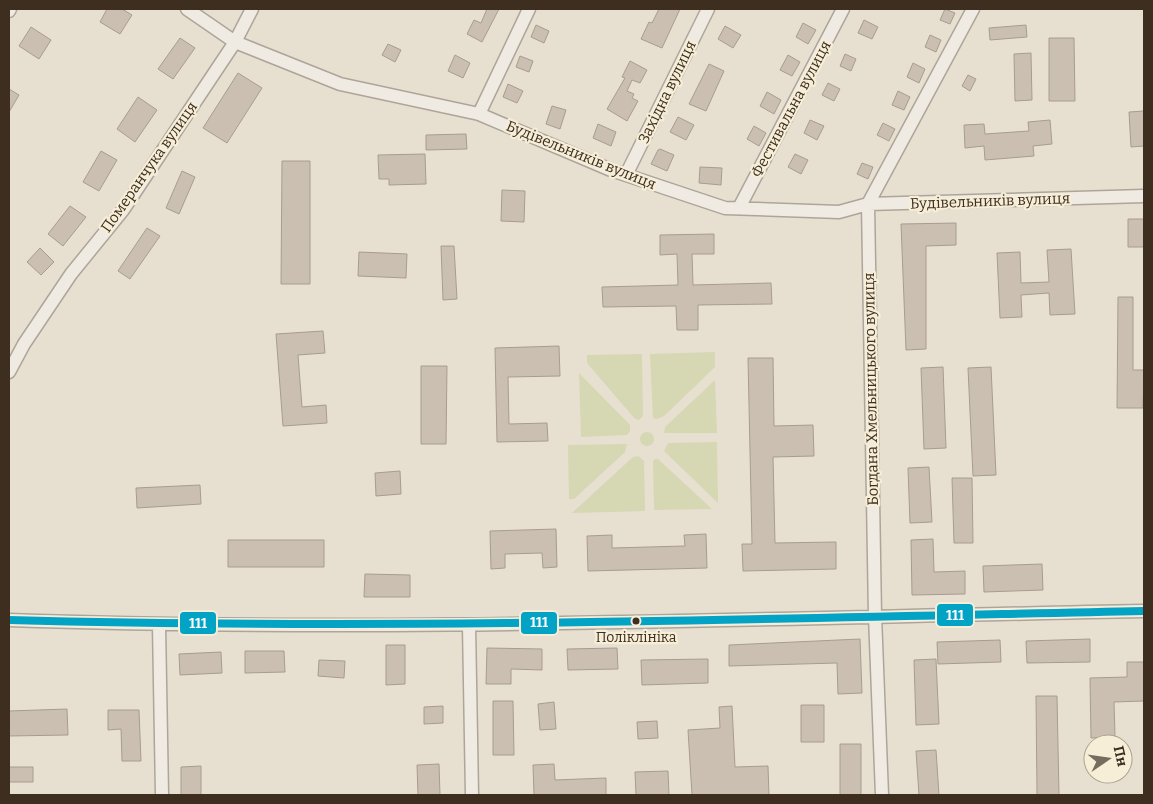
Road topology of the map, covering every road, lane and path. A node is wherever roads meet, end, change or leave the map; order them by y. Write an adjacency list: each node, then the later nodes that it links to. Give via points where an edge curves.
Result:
1 (187, 9): 7 (street, Будівельників вулиця)
2 (252, 9): 7 (street, Померанчука вулиця)
3 (529, 9): 8 (street)
4 (708, 9): 9 (street, Західна вулиця)
5 (843, 9): 12 (street, Фестивальна вулиця)
6 (972, 9): 11 (street, Богдана Хмельницького вулиця)
7 (235, 42): 8 (street, Будівельників вулиця, via 340,84); 13 (street, Померанчука вулиця, via 123,210 70,274)
8 (479, 114): 9 (street, Будівельників вулиця)
9 (626, 175): 12 (street, Будівельників вулиця, via 725,208)
10 (1144, 196): 11 (street, Будівельників вулиця)
11 (868, 204): 12 (street, Будівельників вулиця, via 838,212); 15 (street, Богдана Хмельницького вулиця)
12 (740, 208)
13 (9, 372)
14 (1144, 611): 15 (street)
15 (875, 616): 18 (street); 21 (street, Богдана Хмельницького вулиця)
16 (9, 620): 17 (street)
17 (160, 625): 18 (street); 19 (street)
18 (469, 625): 20 (street)
19 (162, 795)
20 (472, 795)
21 (882, 795)

